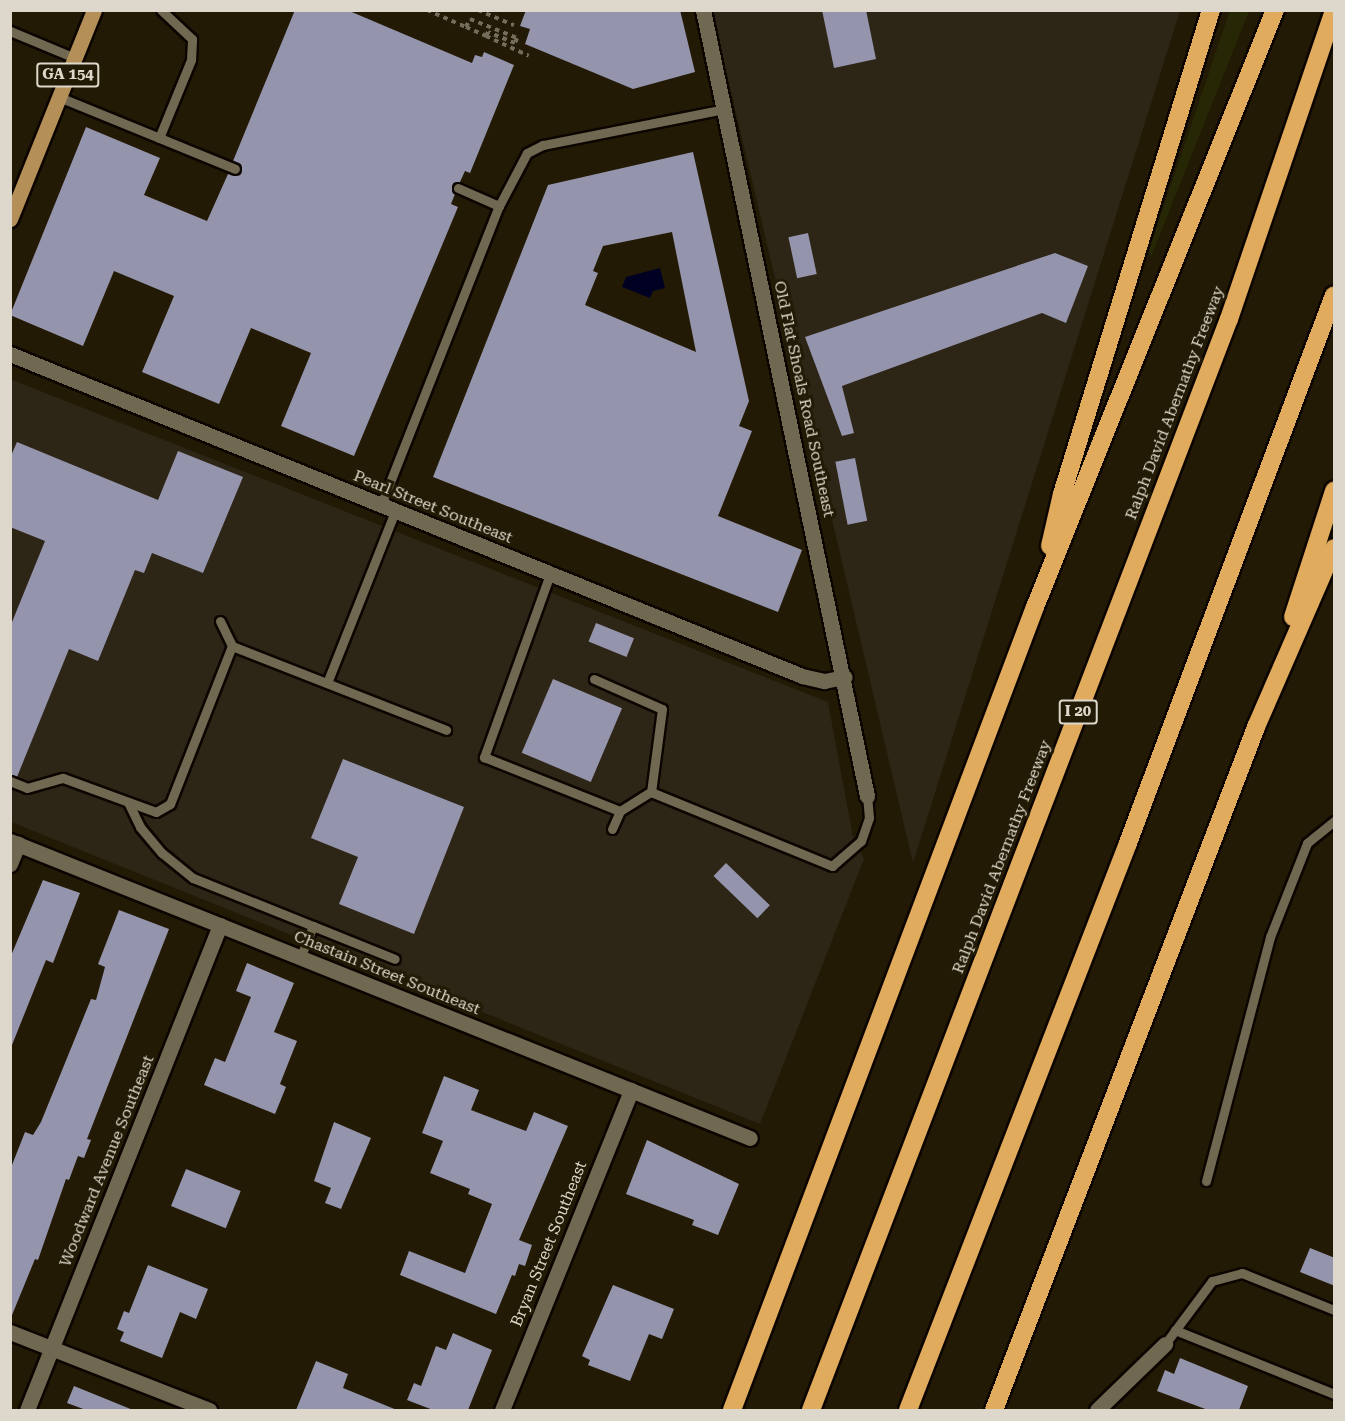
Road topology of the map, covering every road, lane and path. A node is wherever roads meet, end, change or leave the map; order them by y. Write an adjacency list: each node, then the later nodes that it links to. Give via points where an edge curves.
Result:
1 (94, 10): 14 (main road, GA 154)
2 (161, 10): 17 (lane, via 192,39 191,60)
3 (427, 10): 10 (path)
4 (478, 10): 9 (path)
5 (703, 10): 16 (street, Old Flat Shoals Road Southeast)
6 (1211, 10): 28 (highway, via 1062,494)
7 (1275, 10): 28 (highway)
8 (1334, 10): 64 (highway, Ralph David Abernathy Freeway / I 20, via 1228,319)
9 (514, 25)
10 (466, 27): 12 (path); 12 (path, via 470,19 517,38 515,43 488,32)
11 (10, 31): 14 (lane)
12 (486, 36): 13 (path)
13 (529, 56)
14 (75, 58): 15 (main road, GA 154)
15 (60, 97): 17 (lane); 21 (main road, GA 154)
16 (724, 109): 20 (lane, via 543,145 526,153); 31 (street, Old Flat Shoals Road Southeast)
17 (159, 138): 18 (lane)
18 (235, 169)
19 (458, 188): 20 (lane)
20 (499, 206): 25 (lane)
21 (10, 219)
22 (1335, 295): 65 (highway)
23 (10, 354): 25 (street, Pearl Street Southeast)
24 (1335, 491): 34 (highway)
25 (388, 508): 27 (street, Pearl Street Southeast); 33 (lane)
26 (1335, 548): 34 (highway)
27 (550, 574): 31 (street, Pearl Street Southeast, via 801,676 824,681); 40 (lane, via 484,757)
28 (1035, 607): 57 (highway)
29 (220, 621): 30 (lane)
30 (232, 646): 33 (lane); 39 (lane, via 170,804 156,812)
31 (845, 677): 38 (street, Old Flat Shoals Road Southeast)
32 (594, 679): 37 (lane, via 662,709)
33 (327, 683): 35 (lane)
34 (1256, 727): 66 (highway)
35 (446, 730)
36 (10, 781): 39 (lane, via 27,788 63,778)
37 (651, 792): 38 (lane, via 832,866 861,841 869,818); 40 (lane)
38 (867, 796)
39 (128, 802): 46 (lane, via 140,826 162,853 192,878)
40 (620, 811): 42 (lane)
41 (1335, 821): 51 (lane, via 1307,843 1270,937)
42 (612, 829)
43 (14, 843): 44 (street); 45 (street, Chastain Street Southeast)
44 (10, 864)
45 (220, 926): 47 (street, Chastain Street Southeast); 56 (street, Woodward Avenue Southeast)
46 (313, 926): 47 (lane); 48 (lane)
47 (300, 958): 49 (street, Chastain Street Southeast)
48 (395, 960)
49 (630, 1090): 50 (street, Chastain Street Southeast); 61 (street, Bryan Street Southeast)
50 (750, 1138)
51 (1206, 1181)
52 (1335, 1311): 53 (lane, via 1242,1272 1212,1281)
53 (1175, 1329): 55 (lane); 58 (lane)
54 (10, 1332): 56 (street)
55 (1165, 1344): 67 (street)
56 (51, 1348): 59 (street, Woodward Avenue Southeast); 60 (street)
57 (745, 1370): 62 (highway); 63 (highway)
58 (1335, 1394)
59 (27, 1410)
60 (209, 1410)
61 (502, 1410)
62 (725, 1410)
63 (732, 1410)
64 (811, 1410)
65 (908, 1410)
66 (994, 1410)
67 (1097, 1410)

